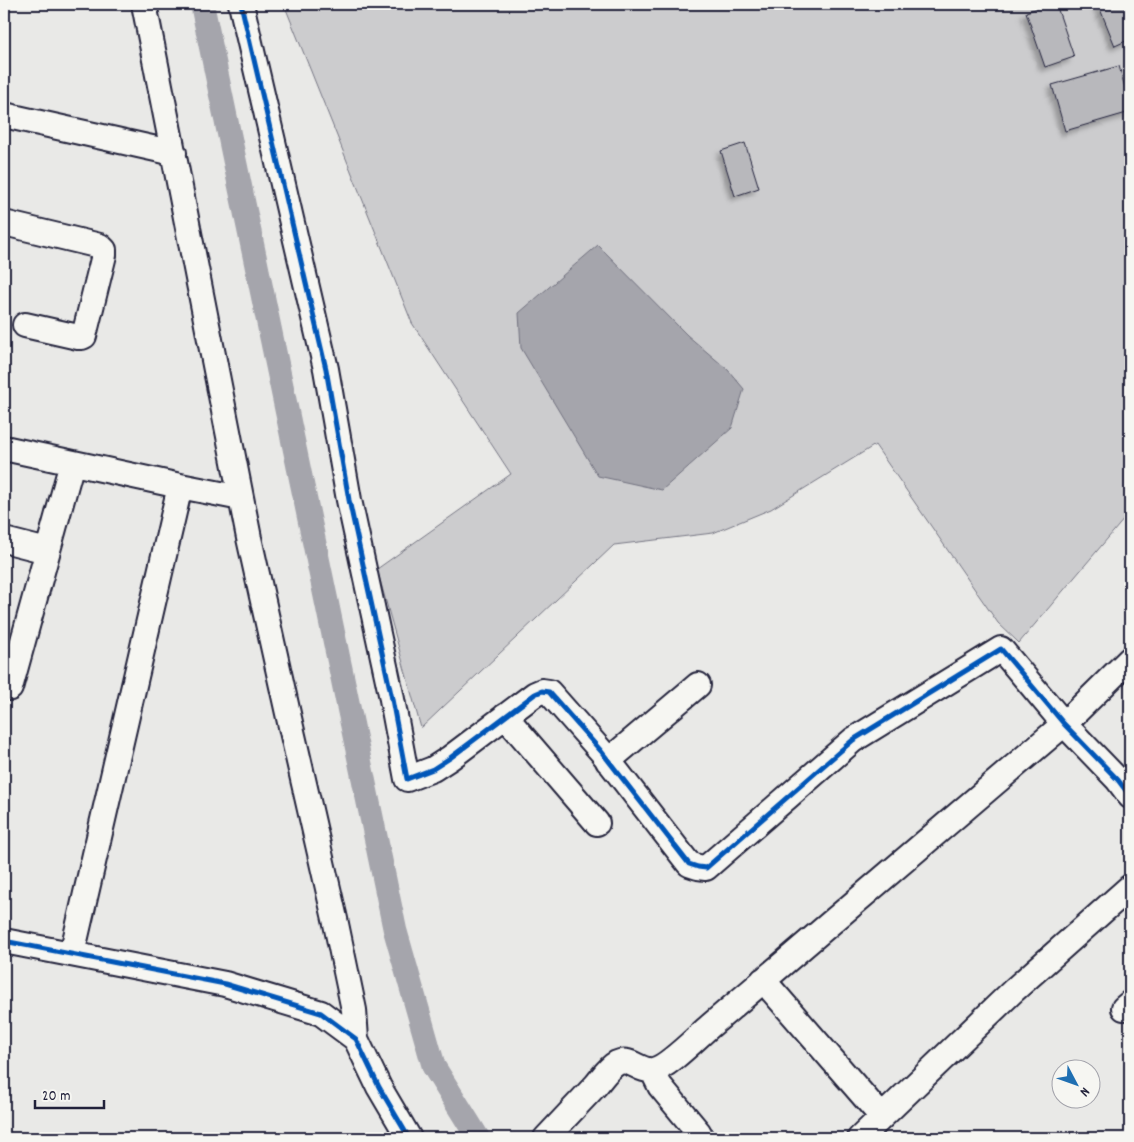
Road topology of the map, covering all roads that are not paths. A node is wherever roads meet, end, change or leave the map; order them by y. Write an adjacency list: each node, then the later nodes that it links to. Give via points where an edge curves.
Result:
1 (144, 4): 4 (street)
2 (241, 4): 16 (street, via 326,369 407,778 433,769)
3 (4, 115): 4 (street)
4 (174, 153): 10 (street)
5 (4, 223): 6 (street, via 100,246 104,250 82,338)
6 (25, 325)
7 (4, 448): 8 (street)
8 (72, 463): 9 (street); 12 (street)
9 (180, 486): 10 (street); 23 (street)
10 (241, 498): 25 (street, via 335,919 354,1010)
11 (4, 540): 12 (street)
12 (47, 552): 15 (street)
13 (1130, 659): 17 (street)
14 (698, 685): 18 (street)
15 (10, 688)
16 (505, 716): 18 (street, via 535,694 549,692); 20 (street)
17 (1064, 724): 18 (street, via 1001,649 853,740 706,868 689,864); 19 (street); 24 (street)
18 (608, 761)
19 (1130, 796)
20 (597, 822)
21 (1130, 888): 27 (street, via 1014,990)
22 (4, 940): 23 (street)
23 (72, 954): 25 (street, via 242,989 321,1013)
24 (763, 980): 26 (street, via 680,1053); 27 (street)
25 (356, 1039): 29 (street)
26 (652, 1070): 28 (street, via 660,1086); 30 (street, via 640,1068 629,1061 617,1063)
27 (882, 1117): 31 (street)
28 (700, 1137)
29 (408, 1138)
30 (546, 1138)
31 (860, 1138)

